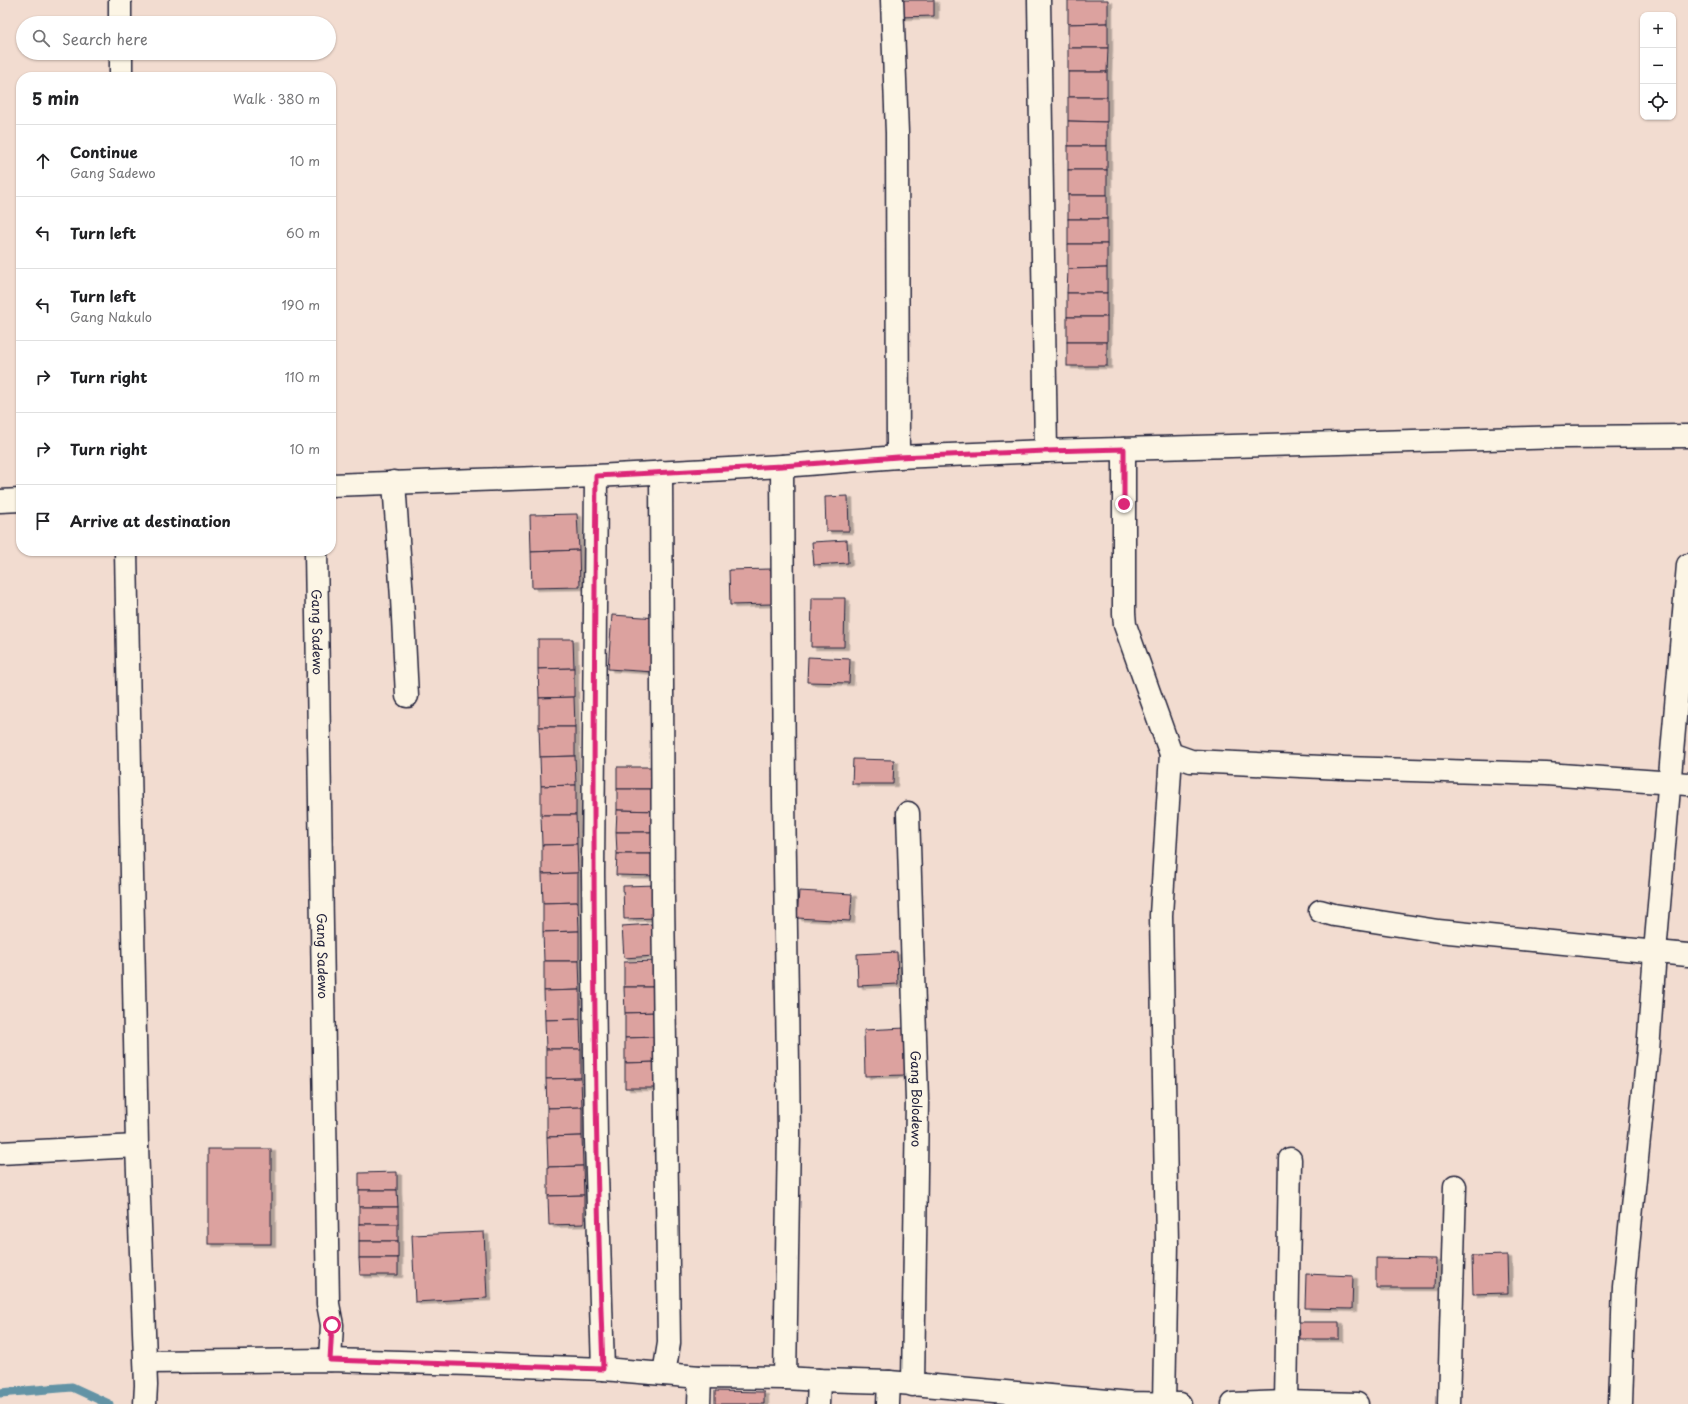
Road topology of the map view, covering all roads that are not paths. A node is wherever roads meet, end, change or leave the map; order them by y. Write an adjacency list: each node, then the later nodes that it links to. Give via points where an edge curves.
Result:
1 (120, 0): 4 (street)
2 (892, 0): 10 (street, via 897,133)
3 (1039, 0): 9 (street)
4 (120, 16)
5 (120, 60): 6 (street)
6 (121, 72)
7 (1688, 436): 8 (street)
8 (1124, 449): 9 (street); 22 (street, via 1125,625)
9 (1046, 451): 10 (street)
10 (898, 457): 11 (street)
11 (782, 466): 12 (street); 37 (street, via 789,1133)
12 (661, 472): 13 (street); 35 (street, via 662,898 669,1343)
13 (596, 476): 14 (street); 34 (street, via 593,873 596,1141)
14 (394, 482): 15 (street); 21 (street)
15 (336, 485)
16 (16, 500): 17 (street)
17 (0, 501)
18 (126, 556): 28 (street)
19 (316, 556): 32 (street, Gang Sadewo, via 328,1304 332,1325)
20 (1688, 565): 23 (street)
21 (407, 696)
22 (1171, 754): 23 (street, via 1191,761 1546,774); 49 (street, via 1162,915)
23 (1679, 783): 26 (street)
24 (908, 813): 40 (street, Gang Bolodewo, via 917,1100)
25 (1320, 911): 26 (street, via 1438,931)
26 (1655, 952): 27 (street); 53 (street, via 1648,1051 1624,1286)
27 (1688, 955)
28 (137, 1146): 29 (street); 33 (street)
29 (0, 1152)
30 (1290, 1159): 43 (street)
31 (1455, 1186): 52 (street)
32 (330, 1360): 33 (street); 34 (street)
33 (146, 1362): 41 (street)
34 (603, 1369): 35 (street)
35 (664, 1374): 36 (street)
36 (700, 1377): 37 (street); 46 (street)
37 (785, 1378): 38 (street)
38 (819, 1380): 39 (street); 47 (street)
39 (889, 1382): 40 (street); 48 (street)
40 (913, 1385): 42 (street)
41 (146, 1395)
42 (1012, 1398): 44 (street)
43 (1286, 1402): 45 (street); 50 (street)
44 (1131, 1403): 49 (street)
45 (1322, 1403): 51 (street)
46 (699, 1404)
47 (818, 1404)
48 (888, 1404)
49 (1172, 1404)
50 (1233, 1404)
51 (1357, 1404)
52 (1449, 1404)
53 (1620, 1404)

